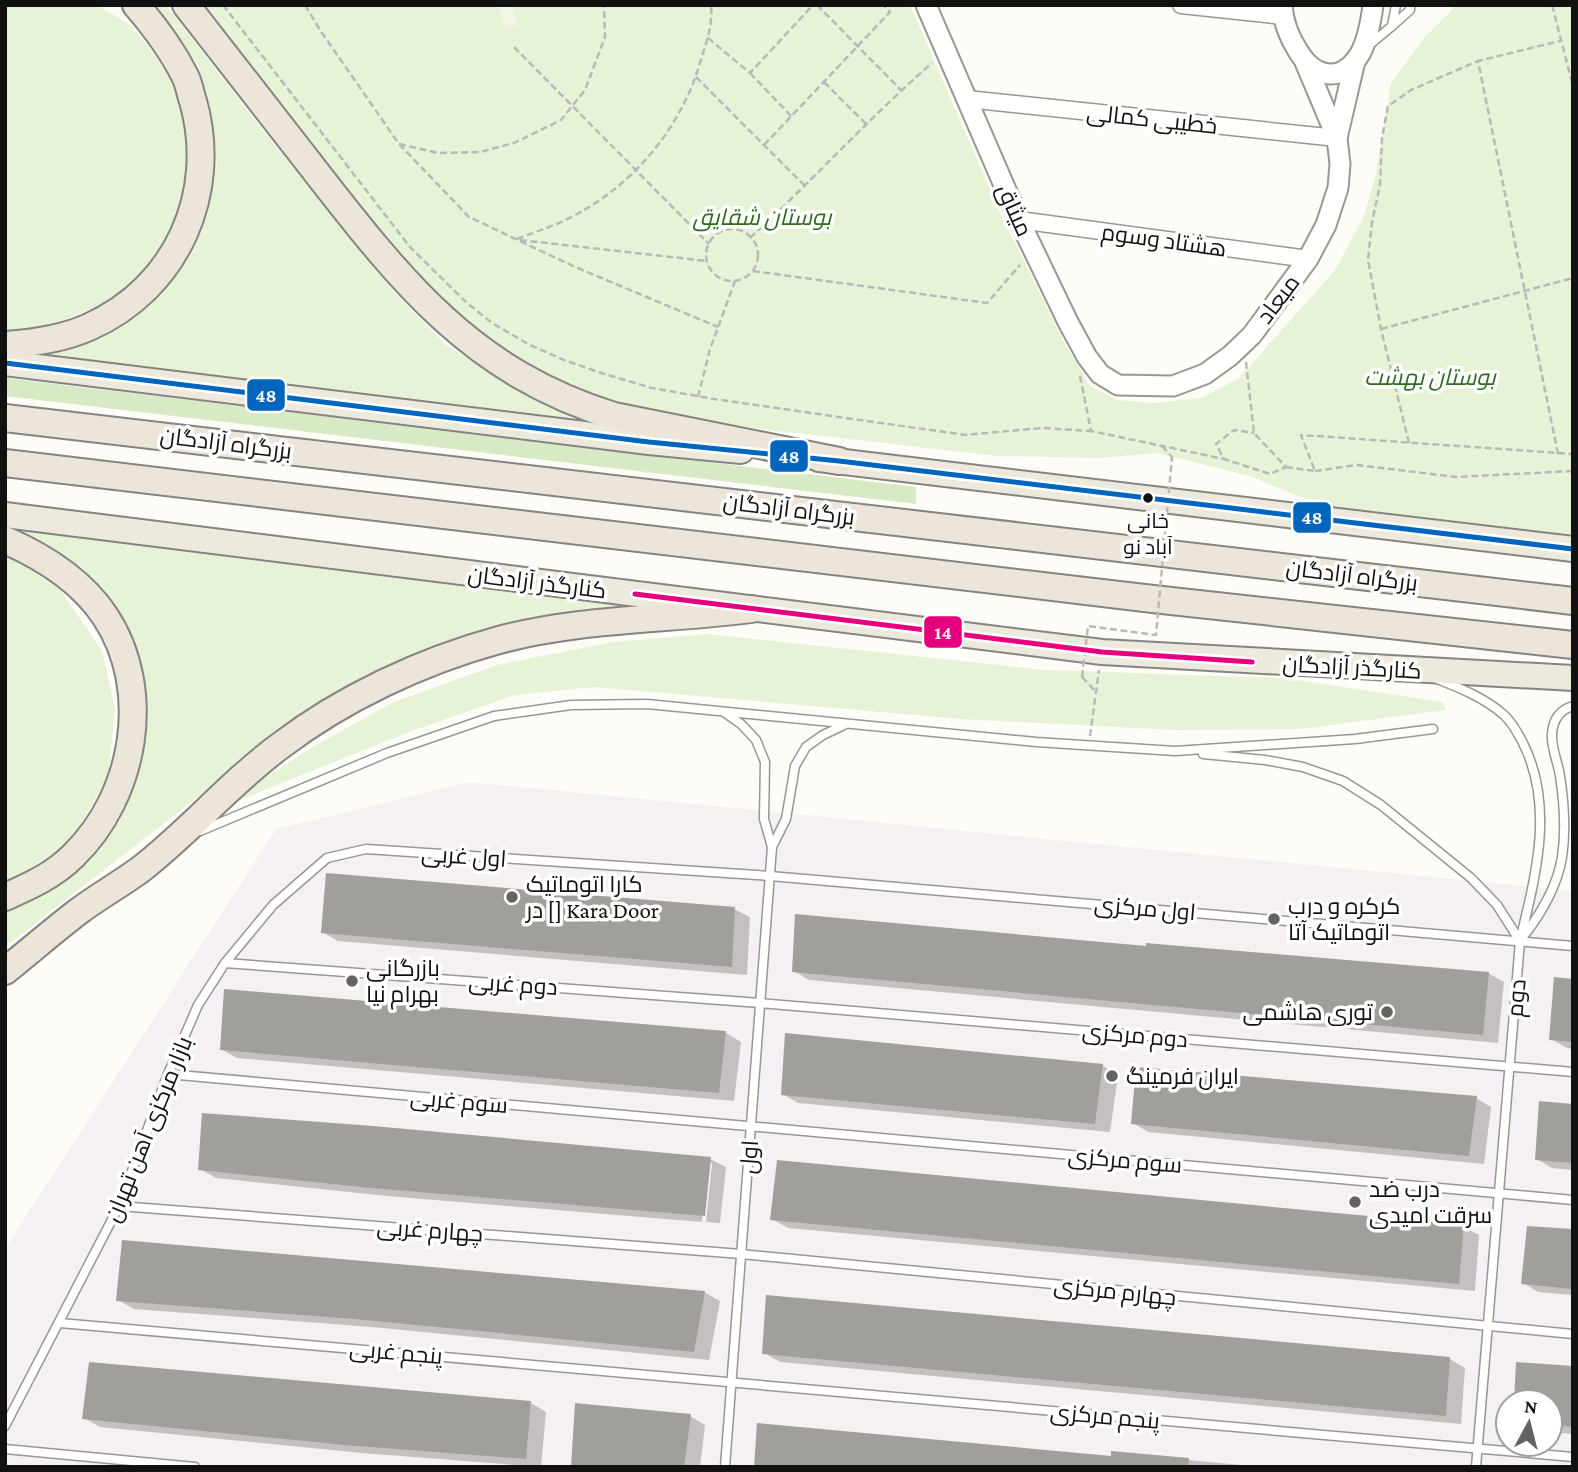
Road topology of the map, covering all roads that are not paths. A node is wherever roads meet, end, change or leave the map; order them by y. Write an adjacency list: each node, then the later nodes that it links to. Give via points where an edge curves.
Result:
1 (136, 5): 16 (highway, via 162,36 186,77 197,115 202,148 200,188 188,222 168,263 145,291 114,314 87,328 39,342)
2 (186, 5): 20 (highway, via 406,282 477,347 559,397 594,410)
3 (926, 5): 12 (street, میثاق)
4 (1181, 5): 8 (street)
5 (1373, 5): 10 (street)
6 (1396, 5): 9 (lane)
7 (1411, 7): 9 (lane)
8 (1283, 11): 11 (street)
9 (1392, 26): 10 (lane)
10 (1358, 56): 11 (street, via 1336,74 1324,75); 13 (street)
11 (1304, 61): 13 (street)
12 (967, 99): 13 (street, خطیبی کمالی); 14 (street, میثاق)
13 (1338, 138): 15 (street, میعاد, via 1335,197)
14 (1019, 220): 15 (street, هشتاد وسوم); 18 (street, میثاق, via 1087,357 1109,380)
15 (1308, 259): 18 (street, میعاد, via 1230,356 1205,374 1173,386)
16 (5, 345)
17 (5, 363): 20 (main road, via 635,441)
18 (1135, 387)
19 (5, 418): 25 (highway, بزرگراه آزادگان)
20 (839, 461): 24 (main road)
21 (5, 463): 27 (highway, بزرگراه آزادگان)
22 (5, 515): 26 (main road, کنارگذر آزادگان)
23 (5, 540): 39 (highway, via 73,579 104,614 117,638 133,699 131,744 121,786 96,830 52,874)
24 (1573, 549)
25 (1573, 601)
26 (751, 609): 28 (main road, کنارگذر آزادگان, via 1102,652); 37 (highway, via 546,629 448,656 403,675 279,746)
27 (1573, 645)
28 (1390, 670): 29 (main road, کنارگذر آزادگان); 40 (lane, دوم, via 1436,679 1476,696 1514,726 1532,761 1540,796 1540,835)
29 (1573, 678)
30 (1573, 706): 40 (lane, via 1560,712 1552,734 1560,776 1562,857 1556,883 1540,915)
31 (722, 711): 32 (lane); 35 (lane, اول, via 756,740 765,762 764,819); 37 (lane, via 647,704 571,705 494,716 246,810 196,833)
32 (844, 725): 34 (lane); 35 (lane, اول, via 806,747 795,766 786,819)
33 (1433, 729): 34 (lane)
34 (1175, 751): 40 (lane, via 1265,760 1343,781 1381,805 1471,878 1497,905)
35 (772, 847): 38 (lane, اول)
36 (327, 858): 38 (lane, اول غربی, via 366,849); 42 (lane, بازار مرکزی آهن تهران, via 273,905)
37 (142, 868): 43 (highway)
38 (770, 876): 40 (lane, اول مرکزی); 44 (lane, اول)
39 (5, 897)
40 (1520, 941): 41 (lane, اول مرکزی); 45 (lane, دوم)
41 (1573, 946)
42 (225, 962): 44 (lane, دوم غربی); 47 (lane, بازار مرکزی آهن تهران, via 198,1005)
43 (5, 971)
44 (760, 1003): 45 (lane, دوم مرکزی); 48 (lane, اول)
45 (1510, 1067): 46 (lane, دوم مرکزی); 49 (lane, دوم)
46 (1573, 1072)
47 (167, 1074): 48 (lane, سوم غربی); 51 (lane, بازار مرکزی آهن تهران)
48 (751, 1127): 49 (lane, سوم مرکزی); 52 (lane, اول)
49 (1499, 1193): 50 (lane, سوم مرکزی); 54 (lane, دوم)
50 (1573, 1200)
51 (119, 1206): 52 (lane, چهارم غربی); 53 (lane, بازار مرکزی آهن تهران)
52 (741, 1254): 54 (lane, چهارم مرکزی); 56 (lane, اول)
53 (60, 1322): 56 (lane, پنجم غربی); 57 (lane, بازار مرکزی آهن تهران)
54 (1488, 1328): 55 (lane, چهارم مرکزی); 59 (lane, دوم)
55 (1573, 1334)
56 (732, 1382): 59 (lane, پنجم مرکزی); 62 (lane, اول)
57 (5, 1426)
58 (5, 1449): 61 (lane)
59 (1478, 1449): 60 (lane, پنجم مرکزی); 63 (lane, دوم)
60 (1573, 1457)
61 (195, 1467)
62 (725, 1467)
63 (1476, 1467)

